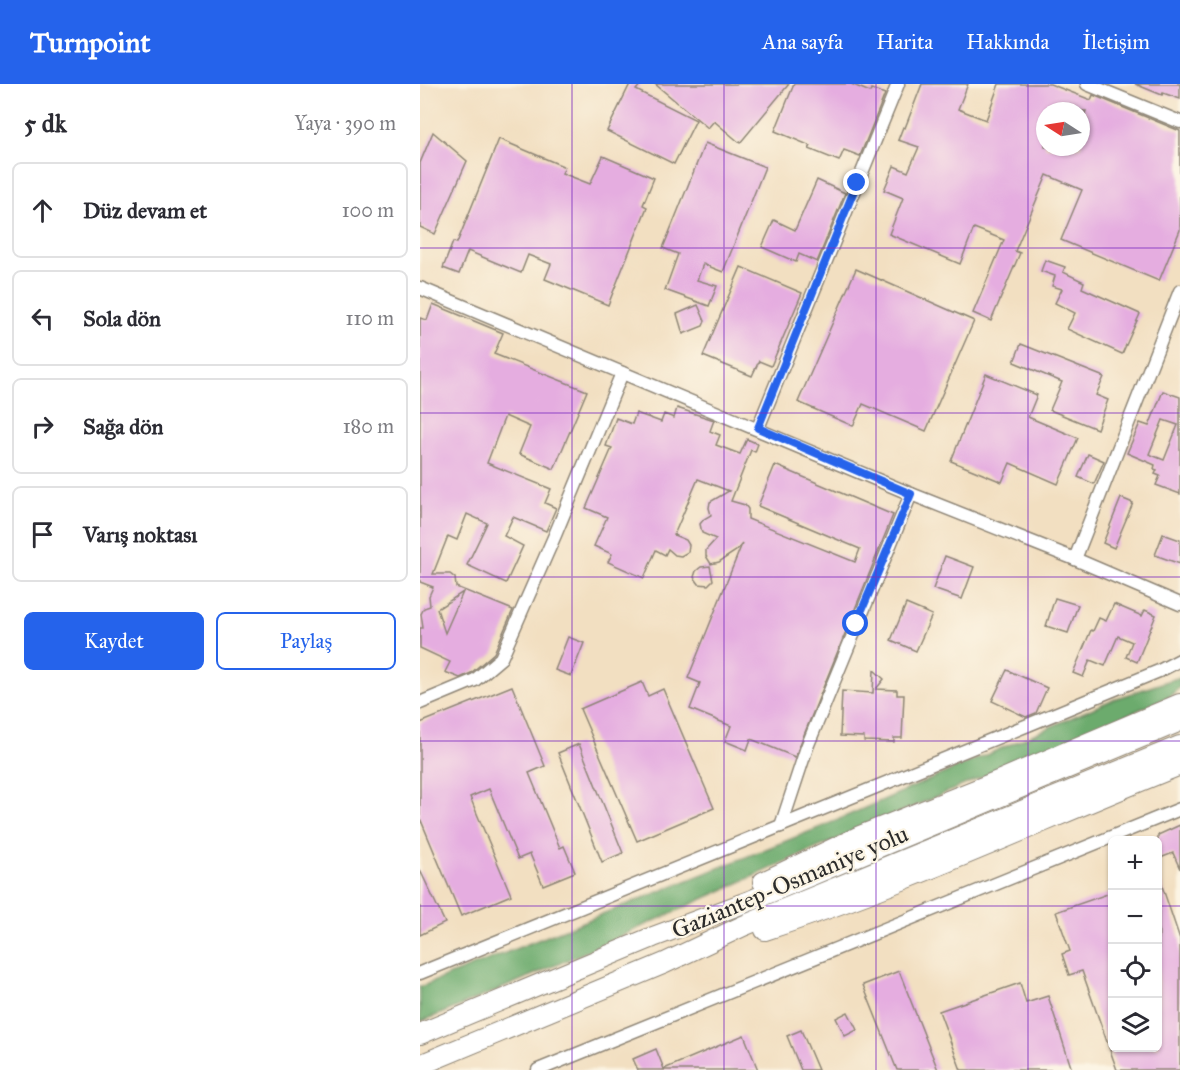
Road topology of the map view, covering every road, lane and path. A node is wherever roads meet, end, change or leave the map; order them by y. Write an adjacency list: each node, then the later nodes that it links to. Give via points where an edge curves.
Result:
1 (898, 84): 7 (street)
2 (1087, 84): 3 (street)
3 (1180, 122)
4 (420, 288): 6 (street)
5 (1180, 291): 9 (street)
6 (622, 373): 7 (street); 12 (street, via 501,658 475,680)
7 (758, 428): 8 (street)
8 (911, 494): 9 (street); 18 (street, via 811,737)
9 (1075, 559): 10 (street)
10 (1180, 604)
11 (1180, 660): 18 (street)
12 (420, 703)
13 (1180, 704): 19 (highway, via 860,836)
14 (1180, 721): 19 (highway, Gaziantep-Osmaniye yolu, via 763,896)
15 (1180, 746): 20 (highway, Gaziantep-Osmaniye yolu, via 743,926)
16 (1180, 765): 20 (highway, via 834,906)
17 (1180, 809): 24 (street)
18 (781, 826): 21 (street)
19 (653, 937): 22 (highway, Gaziantep-Osmaniye yolu)
20 (665, 963): 23 (highway, Gaziantep-Osmaniye yolu)
21 (420, 974)
22 (420, 1034)
23 (420, 1065)
24 (538, 1070)

